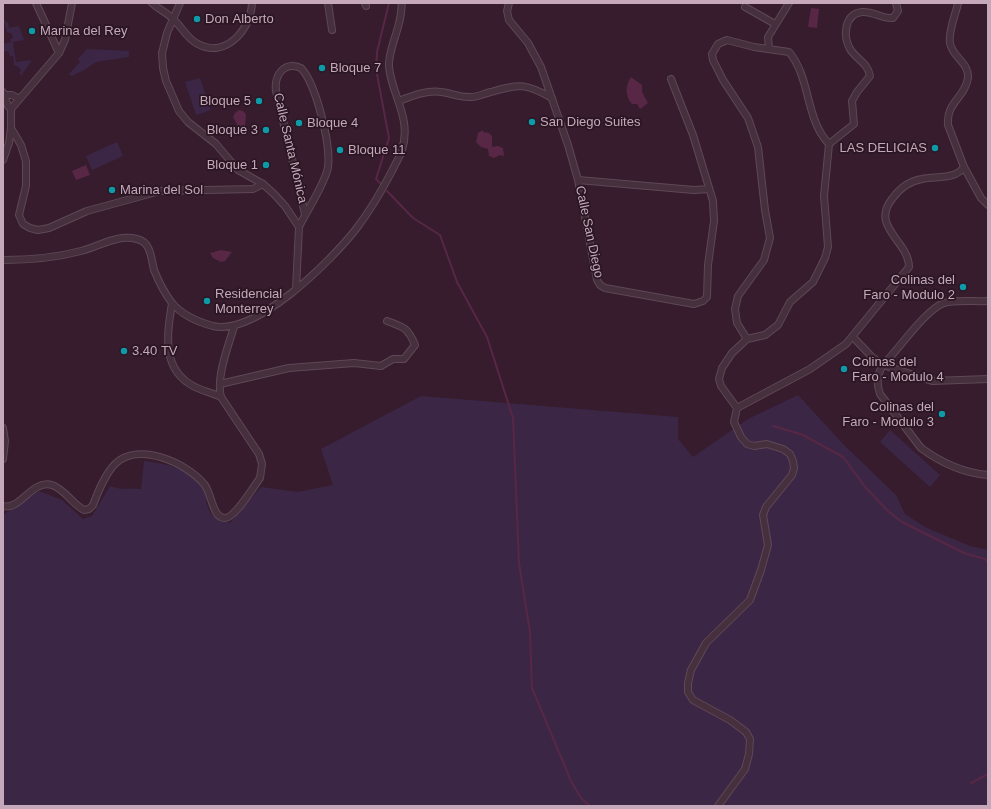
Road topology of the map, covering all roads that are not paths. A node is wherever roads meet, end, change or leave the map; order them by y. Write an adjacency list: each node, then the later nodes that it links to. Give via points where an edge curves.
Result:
1 (36, 3): 17 (street)
2 (72, 3): 17 (street)
3 (152, 3): 13 (street)
4 (180, 3): 13 (street)
5 (252, 3): 13 (street, via 245,29 231,42 215,47 197,44)
6 (328, 3): 15 (street)
7 (402, 3): 22 (street, via 389,64 390,76)
8 (509, 3): 21 (street, Calle San Diego, via 509,20 536,56)
9 (789, 3): 14 (street)
10 (896, 3): 25 (street, via 898,11 893,18 862,12 846,23 850,48 867,66 870,76 852,101 854,124)
11 (958, 3): 27 (street, via 950,42 954,52 964,63 968,75 964,91 951,107 948,125)
12 (745, 7): 14 (street)
13 (173, 18): 29 (street, via 166,38 162,63 166,81 179,111 192,126 216,144 238,170)
14 (775, 24): 16 (street, via 768,36)
15 (332, 30)
16 (769, 49): 25 (street, via 784,50 793,57 806,91 812,117); 41 (street, via 727,40 718,44 712,54 723,80 748,118 758,147 770,238 764,260 743,287 735,309 737,322)
17 (59, 53): 20 (street)
18 (671, 79): 30 (street, Calle San Diego, via 693,136)
19 (4, 94): 20 (street); 23 (street)
20 (18, 98): 23 (street)
21 (552, 98): 22 (street, via 533,87 524,86 472,97 459,97 440,91 420,93); 28 (street, Calle San Diego)
22 (399, 101): 35 (street, via 405,124 402,151 381,192 339,249)
23 (11, 109): 24 (street)
24 (11, 128): 26 (street); 29 (street, via 26,161 26,186 19,216 23,224 34,229 48,228 87,211 154,192 181,189 253,189)
25 (828, 144): 41 (street, via 824,196 828,242 825,258 813,282 790,302 778,325 765,335)
26 (3, 160)
27 (964, 167): 31 (street, via 981,198); 40 (street, via 957,175 921,179 911,183 902,188 888,203 885,219 907,256 909,267)
28 (578, 180): 30 (street, via 694,190); 30 (street, Calle San Diego, via 600,285 604,288 694,304 707,297 714,221 713,201)
29 (263, 184): 33 (street, via 282,203)
30 (709, 189)
31 (988, 205)
32 (305, 214): 32 (street, Calle Santa Mónica, via 325,176 328,157 324,126 310,82 301,68 289,66 280,72 275,83); 33 (street, Calle Santa Mónica)
33 (299, 227): 35 (street)
34 (3, 260): 37 (street, via 36,260 82,251 116,238 138,239 145,243 151,252 155,270)
35 (296, 289): 39 (street, via 254,318)
36 (988, 301): 42 (street, via 952,302 939,306)
37 (172, 303): 39 (street, via 186,315 201,322 215,326); 45 (street, via 166,335 170,359 180,377 195,387)
38 (387, 321): 44 (street, via 406,328 411,336 415,345 404,359 392,360 381,366 354,364 289,368)
39 (234, 326): 44 (street)
40 (853, 337): 42 (street); 46 (street, via 810,369)
41 (747, 339): 46 (street, via 726,360 719,379)
42 (883, 365): 43 (street, via 932,381); 49 (street, via 878,379 880,394 915,441 928,453 950,464 968,472)
43 (988, 380)
44 (220, 384): 45 (street)
45 (222, 397): 50 (street, via 259,454 262,464 260,478 233,515 228,518 215,512 205,485 189,471 167,459 138,455 128,456 114,465 89,509 80,508 59,488 45,484 13,505)
46 (737, 408): 51 (street, via 734,422 747,444 768,444 783,449 790,454 794,468 792,475 766,507 763,515 768,545 750,600 706,643 691,670 688,683 688,692 693,700 730,720 746,732 750,739 746,769)
47 (3, 428): 48 (street)
48 (3, 458)
49 (988, 475)
50 (3, 506)
51 (718, 806)

